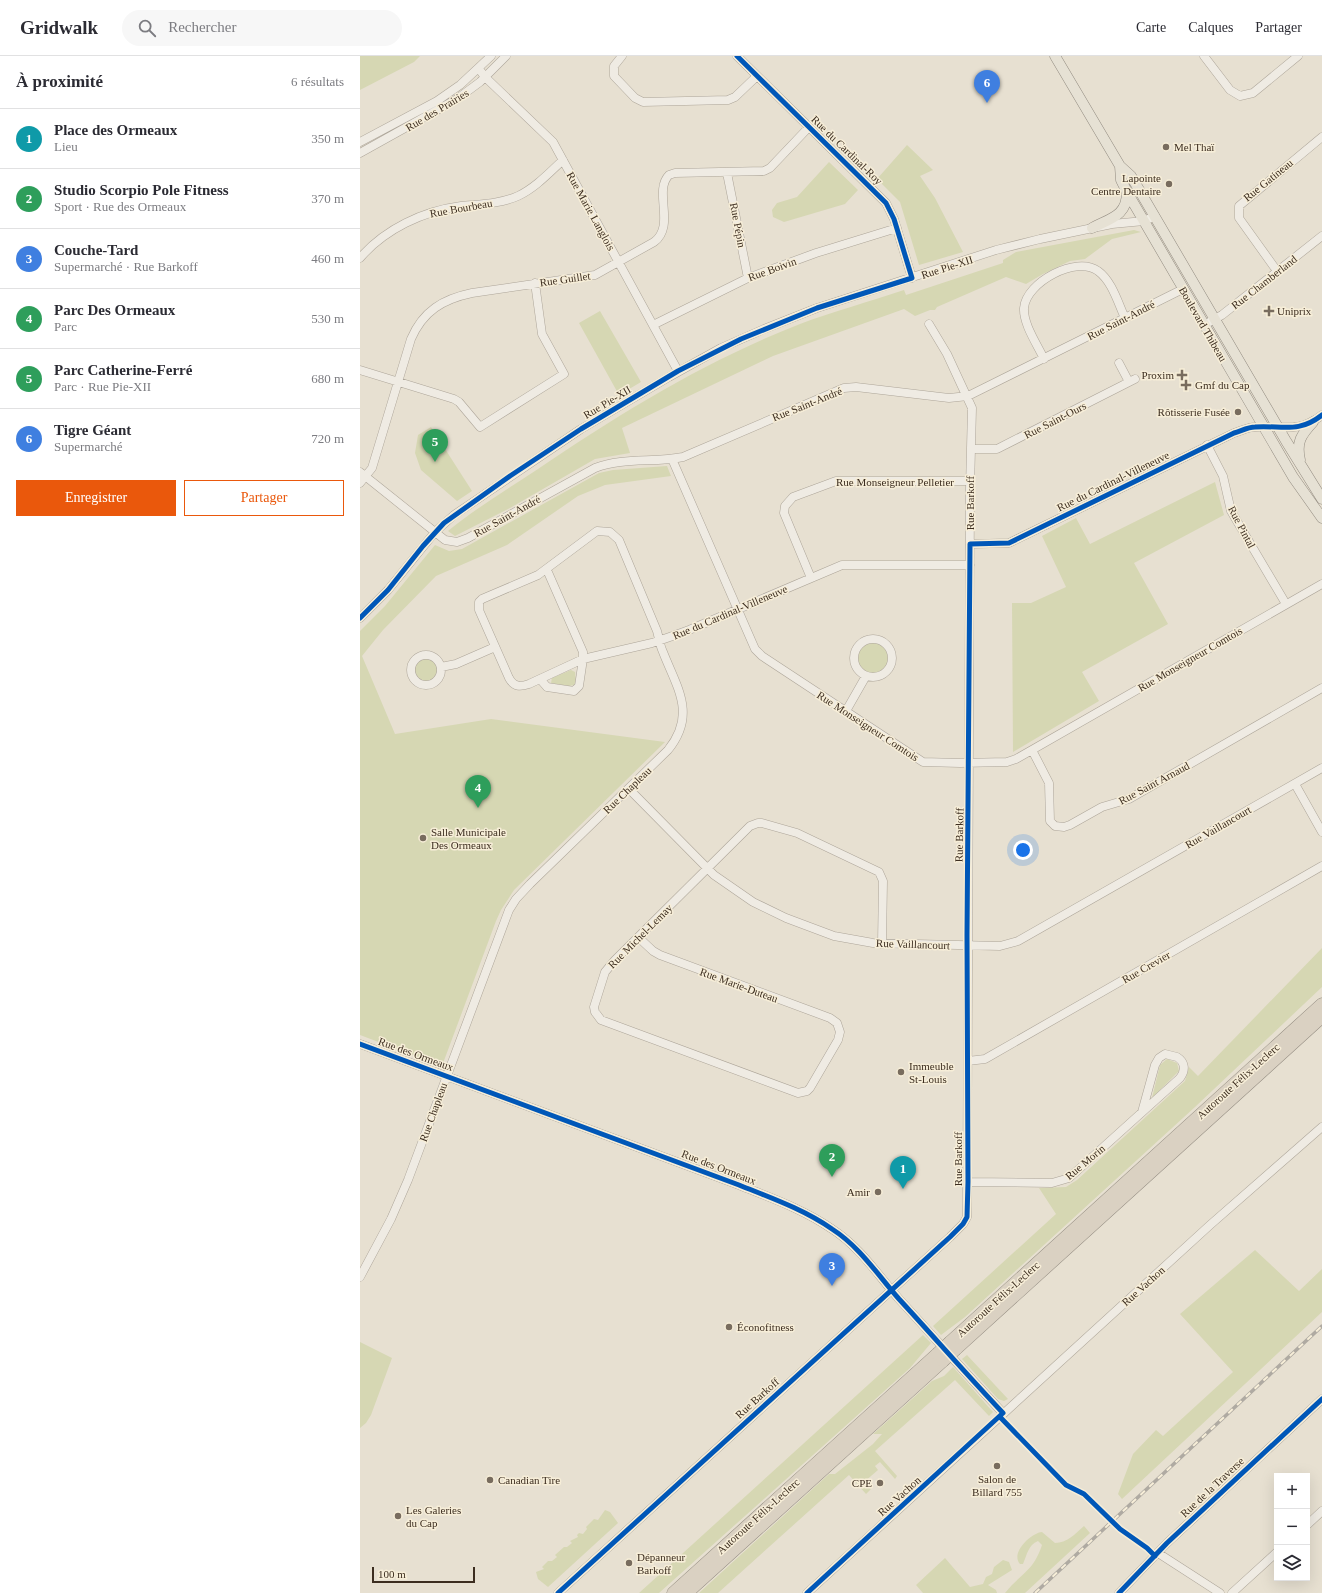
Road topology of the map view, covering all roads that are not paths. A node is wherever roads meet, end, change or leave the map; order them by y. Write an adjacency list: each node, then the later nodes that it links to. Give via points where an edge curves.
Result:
1 (491, 56): 8 (street, Rue des Prairies)
2 (506, 56): 10 (street, Rue des Prairies)
3 (622, 56): 9 (street, via 613,68 614,76 635,98 643,102 728,100 735,97)
4 (737, 56): 9 (street, Rue du Cardinal-Roy)
5 (1055, 56): 16 (main road, Boulevard Thibeau)
6 (1204, 56): 7 (street, via 1230,90 1240,96 1247,96)
7 (1298, 56)
8 (479, 69): 10 (street, Rue Marie Langlois); 13 (street, Rue des Prairies, via 437,101)
9 (757, 76): 11 (street, Rue du Cardinal-Roy)
10 (485, 77): 14 (street, Rue des Prairies, via 446,107); 15 (street, Rue Marie Langlois, via 552,140)
11 (809, 127): 17 (street, Rue Guillet, via 766,170); 21 (street, Rue du Cardinal-Roy, via 884,201 891,210)
12 (1322, 136): 26 (street, Rue Gatineau, via 1239,206 1239,218)
13 (360, 142)
14 (360, 153)
15 (563, 160): 24 (street, Rue Bourbeau, via 537,184 517,196 497,202 449,208 426,214 390,233); 25 (street, Rue Marie Langlois)
16 (1120, 166): 18 (main road, Boulevard Thibeau, via 1121,180); 19 (main road, Boulevard Thibeau, via 1131,176)
17 (728, 173): 25 (street, Rue Guillet, via 669,175 664,183 664,224 660,236); 27 (street, Rue Pépin)
18 (1127, 192): 20 (main road, Boulevard Thibeau); 22 (main road, via 1127,204 1121,212)
19 (1155, 216): 20 (street, Rue Pie-XII); 32 (main road, Boulevard Thibeau)
20 (1144, 221): 22 (street, Rue Pie-XII); 30 (main road, Boulevard Thibeau)
21 (897, 228): 27 (street, Rue Boivin, via 816,253); 28 (street, Rue du Cardinal-Roy)
22 (1092, 228): 28 (street, Rue Pie-XII, via 1007,247)
23 (1322, 236): 26 (street, Rue Chamberland)
24 (360, 258)
25 (619, 262): 29 (street, Rue Guillet, via 595,275); 34 (street, Rue Marie Langlois)
26 (1277, 271): 32 (street, Rue Chamberland)
27 (748, 278): 34 (street, Rue Boivin)
28 (912, 278): 39 (street, Rue Pie-XII, via 817,308 770,326)
29 (535, 283): 40 (street, Rue Guillet, via 465,294 434,307 415,330); 40 (street, via 542,334 564,374 480,427 456,400)
30 (1183, 289): 31 (street, Rue Saint-André); 35 (main road, Boulevard Thibeau)
31 (1125, 318): 36 (street, Rue Saint-André); 36 (street, via 1107,281 1095,268 1076,266 1043,279 1029,292 1024,312)
32 (1214, 320): 35 (street, Rue Chamberland); 45 (main road, Boulevard Thibeau)
33 (929, 324): 41 (street, Rue Barkoff)
34 (653, 325): 39 (street, Rue Marie Langlois)
35 (1204, 325): 44 (main road, Boulevard Thibeau)
36 (1044, 359): 41 (street, Rue Saint-André)
37 (1119, 363): 47 (street, Rue Saint-Ours, via 1132,381 997,449)
38 (360, 370): 40 (street)
39 (678, 371): 55 (street, Rue Pie-XII, via 528,464)
40 (398, 382): 50 (street, Rue Guillet, via 372,468)
41 (968, 396): 47 (street, Rue Barkoff, via 972,408); 48 (street, Rue Saint-André, via 949,398 856,387 844,388)
42 (1322, 415): 43 (street)
43 (1313, 422): 45 (street, Rue du Cardinal-Villeneuve, via 1298,427); 49 (main road, via 1298,441)
44 (1264, 427): 45 (street, Rue du Cardinal-Villeneuve); 46 (street, Rue du Cardinal-Villeneuve, via 1234,433); 54 (main road, Boulevard Thibeau, via 1293,477)
45 (1278, 428): 49 (main road, Boulevard Thibeau)
46 (1207, 445): 56 (street, Rue du Cardinal-Villeneuve, via 1008,544); 61 (street, Rue Pintal, via 1223,476 1231,510)
47 (971, 449): 51 (street, Rue Barkoff)
48 (672, 459): 55 (street, Rue Saint-André, via 620,462 600,466 461,541 448,542); 62 (street, Rue Monseigneur Comtois)
49 (1302, 468): 53 (main road, Boulevard Thibeau)
50 (363, 474): 52 (street, Rue Guillet); 55 (street, Rue Saint-André)
51 (970, 481): 56 (street, Rue Barkoff); 59 (street, Rue Monseigneur Pelletier, via 836,481 788,500 784,513)
52 (360, 484)
53 (1322, 499)
54 (1322, 518)
55 (435, 532): 63 (street, Rue Pie-XII, via 388,590)
56 (970, 544): 57 (street, Rue Barkoff)
57 (970, 565): 59 (street, Rue du Cardinal-Villeneuve, via 842,565); 73 (street, Rue Barkoff)
58 (547, 570): 64 (street, Rue Chapleau, via 597,531 606,531 614,535 619,540); 65 (street, Rue Chapleau, via 479,602 479,610); 66 (street)
59 (811, 578): 62 (street, Rue du Cardinal-Villeneuve)
60 (1322, 584): 61 (street, Rue Monseigneur Comtois)
61 (1286, 604): 72 (street, Rue Monseigneur Comtois)
62 (737, 610): 64 (street, Rue du Cardinal-Villeneuve); 71 (street, Rue Monseigneur Comtois, via 750,641 762,656)
63 (360, 618)
64 (660, 640): 66 (street, Rue du Cardinal-Villeneuve); 76 (street, Rue Chapleau, via 682,698 680,728 674,743)
65 (495, 647): 67 (street, via 456,664); 69 (street, Rue Chapleau, via 513,684 524,686)
66 (584, 659): 69 (street, Rue Chapleau); 69 (street, via 579,686 574,691 547,687)
67 (441, 667)
68 (866, 676): 68 (street, via 882,675 890,666 891,652 880,640 864,641 855,650 854,663); 71 (street)
69 (540, 679)
70 (1322, 688): 72 (street, Rue Saint Arnaud, via 1128,799 1102,807 1064,827 1055,826 1050,821 1049,783)
71 (846, 712): 73 (street, Rue Monseigneur Comtois, via 923,762)
72 (1032, 750): 73 (street, Rue Monseigneur Comtois, via 1011,761)
73 (970, 762): 82 (street, Rue Barkoff)
74 (1322, 768): 75 (street, Rue Vaillancourt)
75 (1294, 784): 77 (street); 82 (street, Rue Vaillancourt, via 1018,941 1000,946)
76 (629, 789): 79 (street, Rue Vaillancourt); 88 (street, Rue Chapleau, via 516,899 505,918)
77 (1322, 832)
78 (1322, 866): 87 (street, Rue Crevier, via 985,1059)
79 (707, 869): 80 (street, Rue Michel-Lemay); 81 (street, Rue Vaillancourt, via 738,893 786,918 834,936); 81 (street, Rue Michel-Lemay, via 754,824 762,823 797,833 879,872 883,881)
80 (638, 937): 85 (street, Rue Marie-Duteau, via 660,955 830,1018 837,1023); 85 (street, Rue Michel-Lemay, via 610,965 603,979 594,1007 605,1023 798,1093 810,1088 838,1040)
81 (882, 944): 82 (street, Rue Vaillancourt)
82 (968, 946): 87 (street, Rue Barkoff)
83 (1322, 1004): 94 (highway, Autoroute Félix-Leclerc)
84 (1322, 1017): 94 (highway, Autoroute Félix-Leclerc)
85 (840, 1030)
86 (360, 1044): 88 (street, Rue des Ormeaux)
87 (968, 1061): 91 (street, Rue Barkoff)
88 (447, 1076): 92 (street, Rue Chapleau, via 396,1207); 93 (street, Rue des Ormeaux, via 804,1211 848,1241)
89 (1142, 1112): 89 (street, Rue Morin, via 1183,1074 1183,1063 1177,1056 1165,1054 1156,1062); 91 (street, Rue Morin, via 1064,1180 1052,1183)
90 (1322, 1127): 97 (street, Rue Vachon)
91 (968, 1182): 93 (street, Rue Barkoff, via 967,1215 964,1223)
92 (360, 1277)
93 (892, 1289): 97 (street, Rue des Ormeaux); 102 (street, Rue Barkoff)
94 (953, 1345): 95 (highway, Autoroute Félix-Leclerc, bridge)
95 (940, 1357): 103 (highway, Autoroute Félix-Leclerc); 104 (highway, Autoroute Félix-Leclerc)
96 (1322, 1399): 100 (street, Rue de la Traverse)
97 (1003, 1413): 105 (street, Rue Vachon)
98 (1322, 1511): 99 (street)
99 (1310, 1522)
100 (1158, 1553): 106 (street, Rue de la Traverse); 107 (street)
101 (1274, 1555): 108 (street)
102 (558, 1593)
103 (673, 1593)
104 (687, 1593)
105 (807, 1593)
106 (1119, 1593)
107 (1220, 1593)
108 (1232, 1593)

